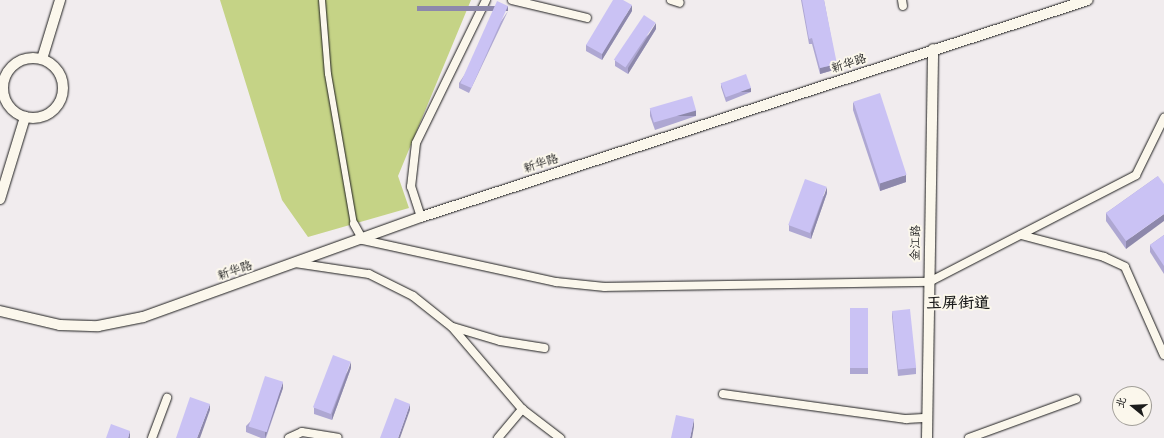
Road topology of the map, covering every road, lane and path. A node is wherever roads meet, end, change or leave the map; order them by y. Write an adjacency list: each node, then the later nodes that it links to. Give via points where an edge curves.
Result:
1 (60, 0): 10 (street)
2 (322, 0): 15 (street, via 328,74)
3 (486, 0): 14 (street, via 416,143 411,187)
4 (512, 0): 8 (street)
5 (671, 0): 7 (street)
6 (1088, 0): 9 (street, 新华路)
7 (680, 3)
8 (587, 18)
9 (933, 49): 14 (street, 新华路); 19 (street, 金江路)
10 (42, 59): 11 (street, via 22,60 11,68 4,80 8,106); 11 (street, via 53,66 61,77 62,97 50,113 38,118)
11 (24, 117): 13 (street)
12 (1164, 118): 16 (street, via 1136,175)
13 (0, 199)
14 (421, 217): 17 (street, 新华路)
15 (354, 224): 17 (street)
16 (1021, 235): 19 (street); 22 (street, via 1104,257 1125,267)
17 (362, 240): 18 (street, 新华路); 19 (street, via 556,282 604,287)
18 (295, 264): 20 (street, 新华路, via 143,317 98,326 60,325); 21 (street, via 369,274 413,296)
19 (929, 282): 29 (street, 金江路)
20 (0, 312)
21 (452, 327): 23 (street, via 500,341); 28 (street)
22 (1160, 340): 24 (street)
23 (544, 348)
24 (1164, 355)
25 (723, 394): 29 (street, via 906,419)
26 (167, 398): 30 (street)
27 (1076, 399): 36 (street)
28 (522, 409): 33 (street); 34 (street)
29 (928, 418): 35 (street, 金江路)
30 (152, 438)
31 (289, 438): 32 (street, via 302,432)
32 (338, 438)
33 (498, 438)
34 (560, 438)
35 (927, 438)
36 (969, 438)

